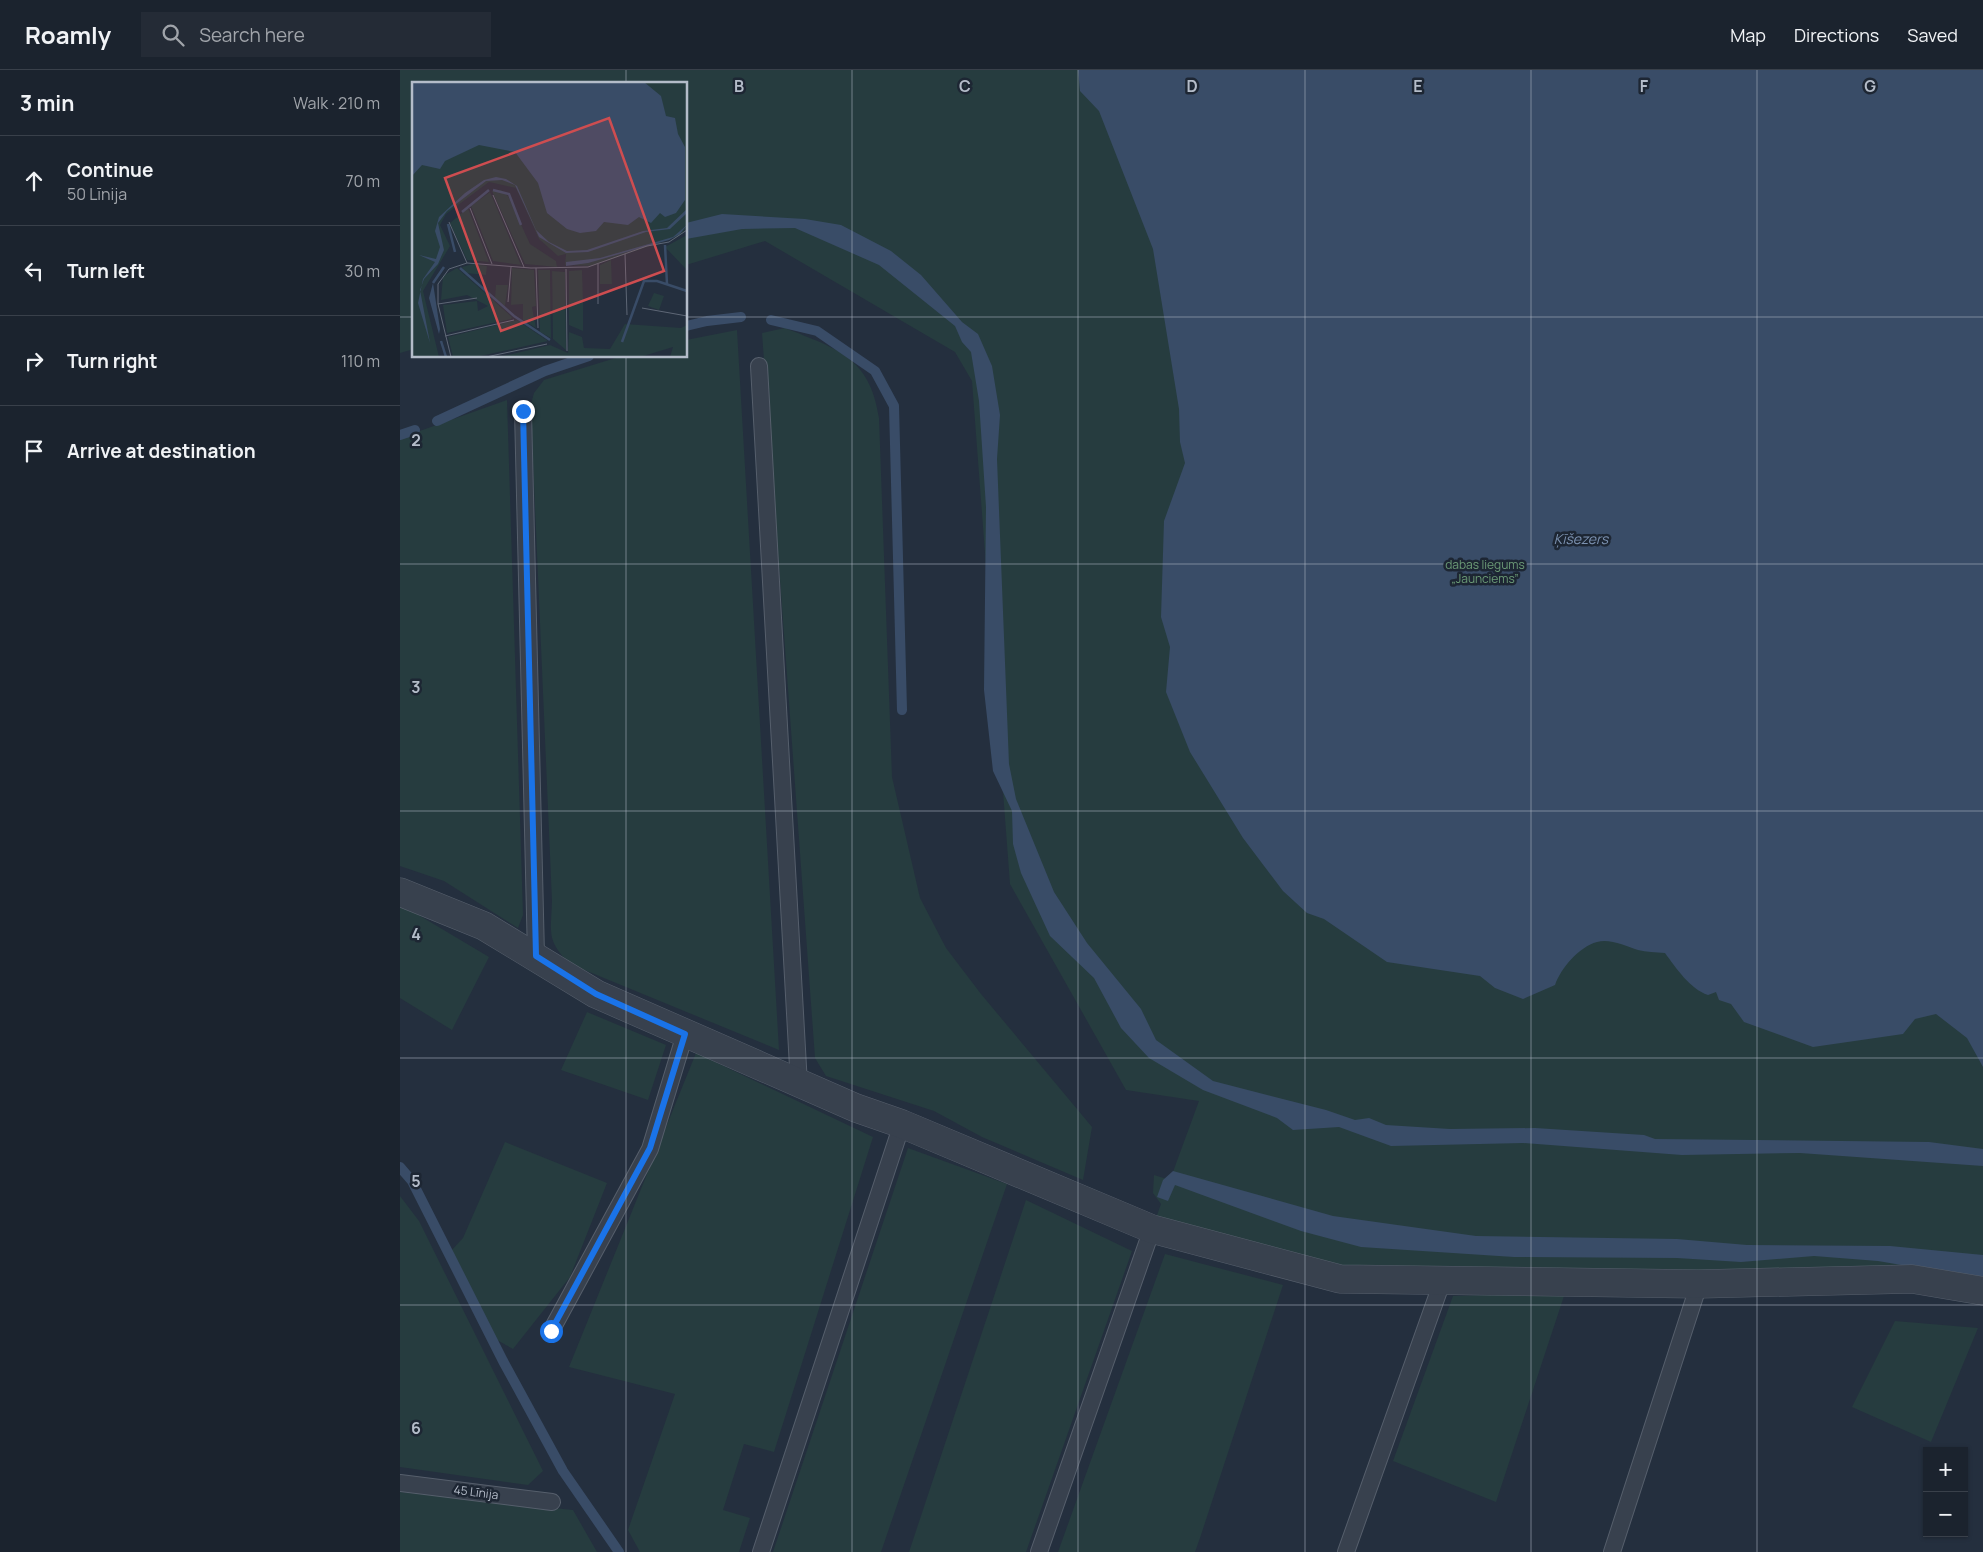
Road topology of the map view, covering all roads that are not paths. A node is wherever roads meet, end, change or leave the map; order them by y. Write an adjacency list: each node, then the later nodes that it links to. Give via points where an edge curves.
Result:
1 (759, 366): 6 (lane)
2 (523, 411): 4 (lane)
3 (400, 892): 4 (street, via 484,926)
4 (536, 956): 5 (street, via 596,994)
5 (685, 1034): 6 (street); 12 (lane, via 650,1148)
6 (799, 1085): 7 (street)
7 (902, 1124): 8 (street); 15 (lane)
8 (1152, 1229): 9 (street, via 1340,1279); 16 (lane)
9 (1442, 1282): 10 (street); 17 (lane)
10 (1698, 1284): 11 (street, via 1912,1280); 18 (lane)
11 (1983, 1291)
12 (551, 1331)
13 (400, 1483): 14 (lane, 45 Līnija)
14 (552, 1502)
15 (761, 1552)
16 (1039, 1552)
17 (1346, 1552)
18 (1612, 1552)

